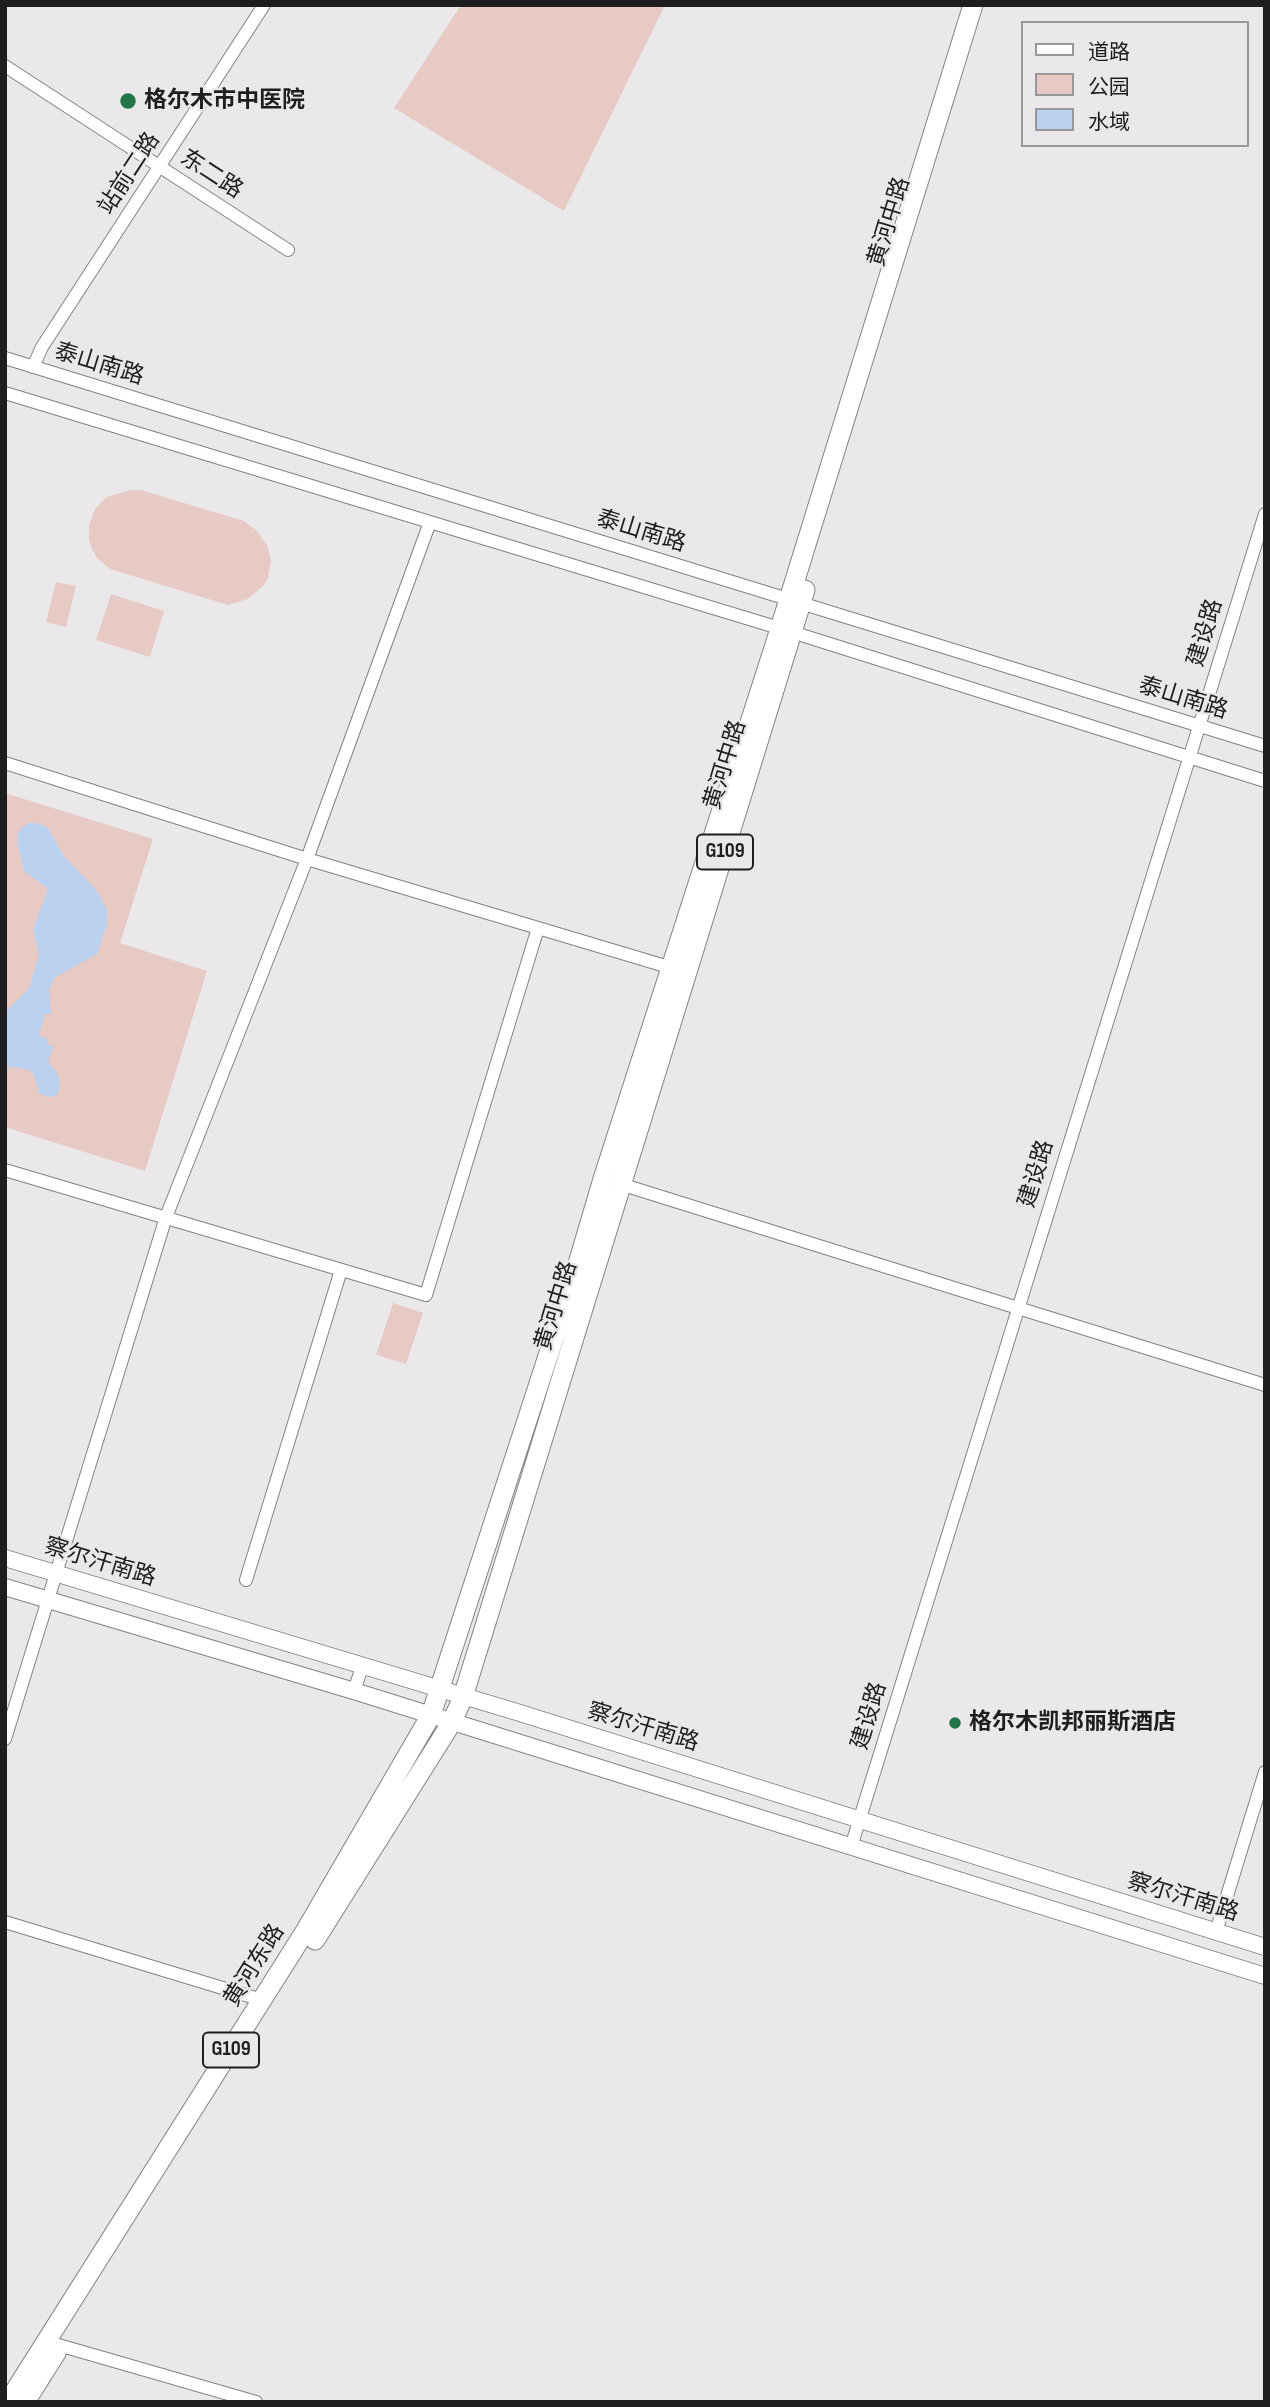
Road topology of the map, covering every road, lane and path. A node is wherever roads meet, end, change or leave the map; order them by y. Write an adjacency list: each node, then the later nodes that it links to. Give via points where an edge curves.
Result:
1 (264, 5): 5 (street, 站前二路)
2 (973, 5): 12 (highway, 黄河中路 / G109)
3 (981, 5): 12 (highway, 黄河中路 / G109)
4 (5, 66): 5 (street, 东二路)
5 (159, 166): 6 (street, 东二路); 8 (street, 站前二路)
6 (288, 250)
7 (5, 358): 8 (street, 泰山南路)
8 (33, 367): 12 (street, 泰山南路)
9 (5, 393): 11 (street)
10 (1265, 514): 14 (street, 建设路)
11 (430, 522): 13 (street); 19 (street)
12 (795, 601): 13 (highway, 黄河中路 / G109); 14 (street, 泰山南路)
13 (786, 630): 16 (street); 21 (highway, 黄河中路 / G109); 23 (highway, 黄河中路 / G109)
14 (1200, 726): 15 (street, 泰山南路); 16 (street, 建设路)
15 (1265, 746)
16 (1188, 758): 18 (street); 26 (street, 建设路)
17 (5, 764): 19 (street)
18 (1265, 780)
19 (307, 859): 20 (street); 24 (street)
20 (538, 928): 21 (street); 25 (street, via 426,1295)
21 (671, 968): 23 (highway, 黄河中路 / G109)
22 (5, 1170): 24 (street)
23 (612, 1182): 26 (street); 34 (highway, 黄河中路 / G109, via 578,1267); 36 (highway, 黄河中路 / G109)
24 (166, 1217): 25 (street); 29 (street)
25 (341, 1270): 30 (street)
26 (1018, 1308): 27 (street); 41 (street, 建设路)
27 (1265, 1385)
28 (5, 1558): 29 (main road, 察尔汗南路)
29 (56, 1573): 32 (street); 33 (main road, 察尔汗南路)
30 (246, 1580)
31 (5, 1587): 32 (main road)
32 (48, 1600): 35 (main road); 39 (street)
33 (362, 1667): 34 (main road, 察尔汗南路); 35 (street)
34 (438, 1689): 36 (main road, 察尔汗南路); 37 (highway, 黄河东路 / G109)
35 (354, 1691): 37 (main road)
36 (463, 1697): 38 (highway, 黄河东路 / G109); 41 (main road, 察尔汗南路)
37 (430, 1715): 38 (main road); 47 (highway, 黄河东路 / G109)
38 (452, 1722): 42 (main road); 48 (highway, 黄河东路 / G109)
39 (5, 1739)
40 (1265, 1773): 44 (street)
41 (860, 1819): 42 (street, 建设路); 44 (main road, 察尔汗南路)
42 (851, 1847): 46 (main road)
43 (5, 1922): 47 (street)
44 (1216, 1933): 45 (main road, 察尔汗南路)
45 (1265, 1947)
46 (1265, 1976)
47 (262, 2000): 48 (highway, 黄河东路 / G109)
48 (54, 2343): 49 (highway, 黄河东路 / G109); 50 (highway, 黄河东路 / G109); 51 (street)
49 (8, 2402)
50 (25, 2402)
51 (256, 2402)

